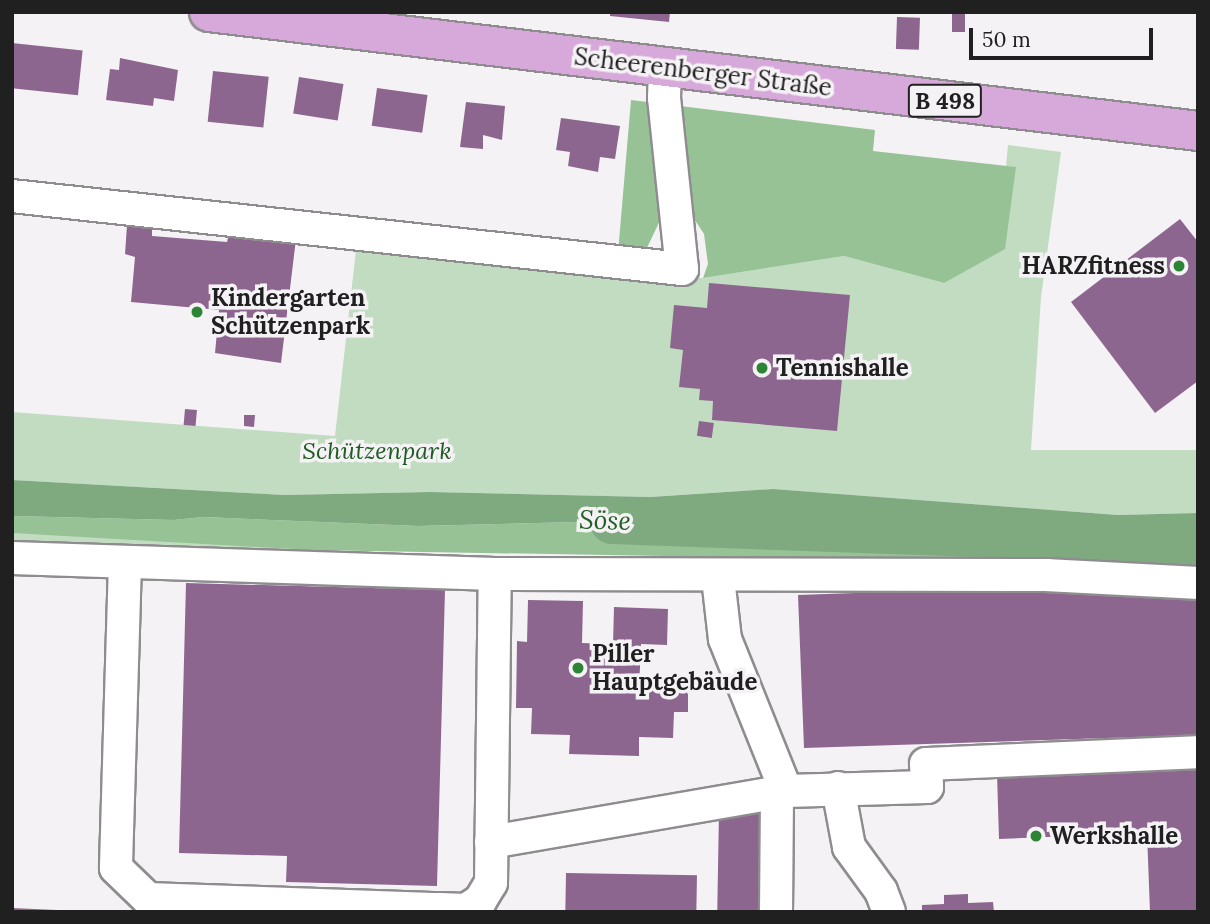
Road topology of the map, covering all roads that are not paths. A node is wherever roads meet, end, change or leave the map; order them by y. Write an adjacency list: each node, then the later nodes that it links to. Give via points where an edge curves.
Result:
1 (209, 12): 2 (main road, Scheerenberger Straße / B 498)
2 (352, 20): 3 (main road, Scheerenberger Straße / B 498)
3 (665, 68): 4 (main road, Scheerenberger Straße / B 498); 5 (lane, via 664,98 682,269)
4 (1198, 131)
5 (12, 196)
6 (12, 558): 7 (lane)
7 (125, 562): 8 (lane); 14 (lane, via 116,868 148,899 466,910 480,901 491,883)
8 (495, 574): 9 (lane); 14 (lane)
9 (718, 578): 10 (lane, via 1047,575); 13 (lane, via 725,639)
10 (1198, 583)
11 (1198, 752): 12 (lane, via 926,764 927,787)
12 (838, 788): 13 (lane); 16 (lane, via 849,847 881,891)
13 (781, 792): 14 (lane); 15 (lane)
14 (491, 842)
15 (776, 912)
16 (889, 912)

